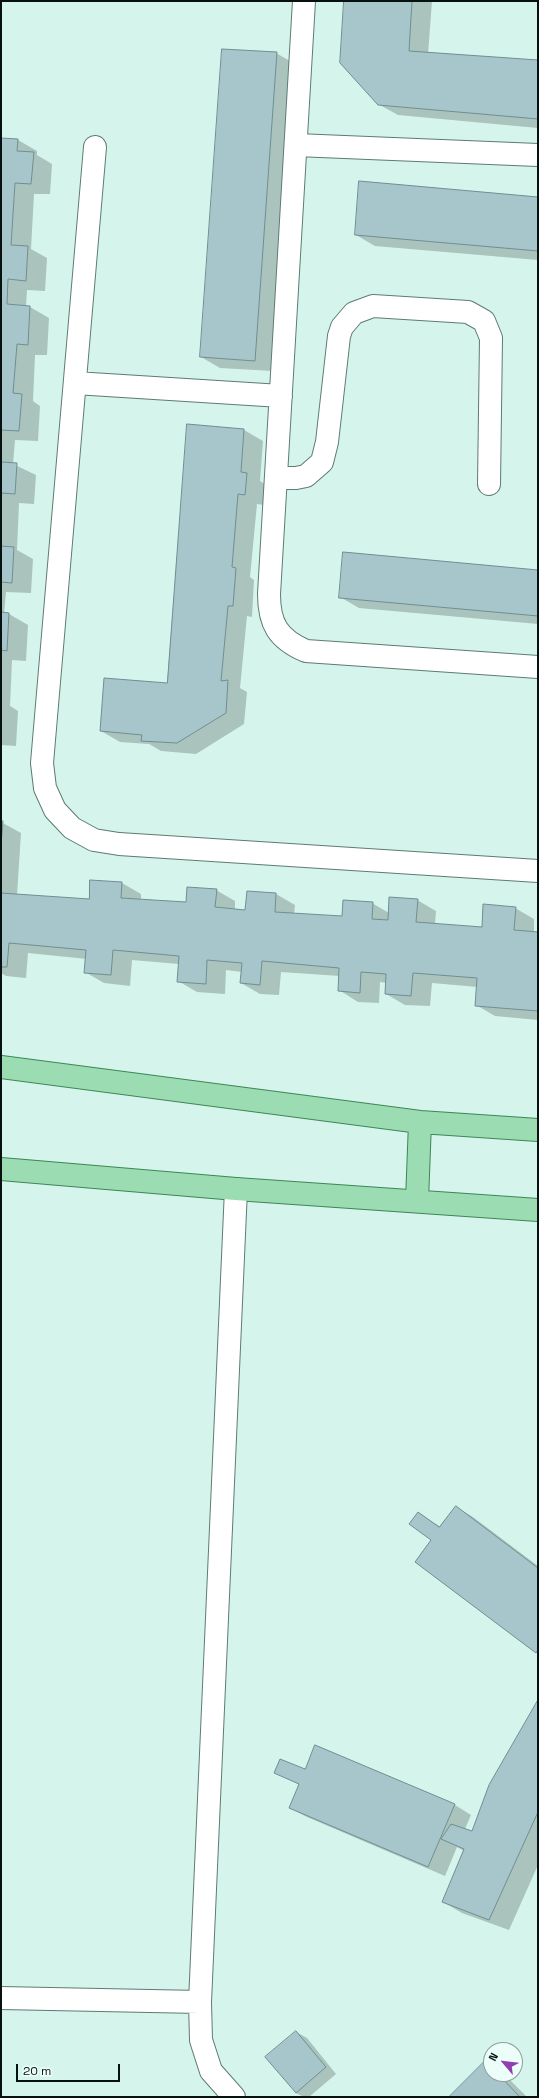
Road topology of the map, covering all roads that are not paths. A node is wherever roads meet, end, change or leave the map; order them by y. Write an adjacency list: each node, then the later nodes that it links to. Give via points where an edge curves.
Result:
1 (304, 1): 2 (street)
2 (296, 145): 4 (street); 6 (street)
3 (95, 147): 5 (street)
4 (538, 155)
5 (75, 383): 6 (street); 10 (street, via 42,763 45,788 55,810 72,828 94,840 119,844)
6 (281, 396): 7 (street)
7 (276, 478): 8 (street, via 306,476 322,462 327,442 338,336 354,313 373,306 468,312 484,320 491,338); 9 (street, via 269,609 272,623 281,636 292,645 306,651)
8 (489, 484)
9 (538, 667)
10 (538, 871)
11 (1, 1067): 12 (main road)
12 (420, 1122): 13 (main road); 16 (main road)
13 (538, 1130)
14 (1, 1169): 15 (main road)
15 (236, 1189): 16 (main road); 19 (street)
16 (417, 1201): 17 (main road)
17 (538, 1210)
18 (1, 1998): 19 (street)
19 (200, 2002): 20 (street, via 202,2040 211,2071)
20 (234, 2097)

